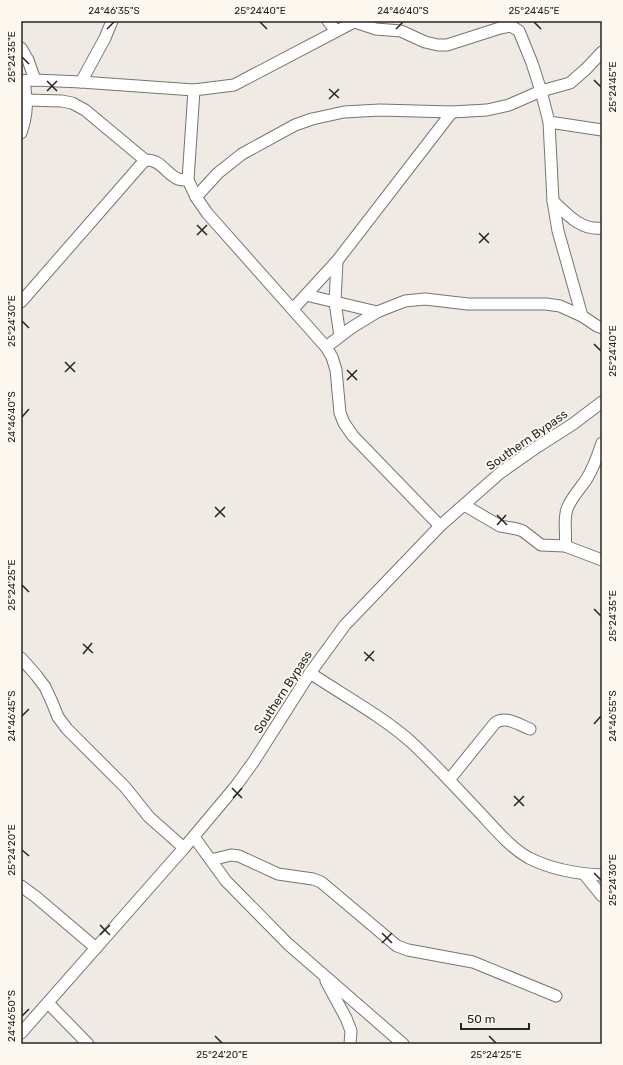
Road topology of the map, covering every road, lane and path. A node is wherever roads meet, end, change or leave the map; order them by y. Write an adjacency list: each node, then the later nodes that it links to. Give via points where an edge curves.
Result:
1 (112, 21): 8 (street)
2 (328, 21): 4 (street)
3 (356, 21): 4 (street); 10 (street, via 376,29 401,31 425,42 447,46 511,26 519,31)
4 (336, 31): 9 (street, via 234,85)
5 (21, 48): 7 (street, via 28,60)
6 (602, 52): 10 (street, via 570,83)
7 (27, 81): 8 (street); 11 (street)
8 (81, 82): 9 (street)
9 (194, 90): 17 (street)
10 (541, 91): 12 (street, via 509,105 487,110); 13 (street)
11 (26, 100): 15 (street, via 26,118); 16 (street, via 72,103 85,110)
12 (452, 112): 18 (street, via 380,110 344,112 312,119 295,125 242,154 218,173); 21 (street)
13 (549, 122): 14 (street); 19 (street)
14 (602, 130)
15 (21, 133)
16 (145, 160): 17 (street, via 159,164 179,180); 23 (street)
17 (188, 180): 18 (street)
18 (196, 197): 25 (street, via 207,213)
19 (553, 201): 20 (street, via 578,223 592,229); 27 (street, via 558,231)
20 (602, 228)
21 (337, 261): 22 (street); 24 (street)
22 (306, 295): 24 (street); 25 (street)
23 (21, 302)
24 (335, 302): 26 (street); 29 (street)
25 (292, 309): 30 (street)
26 (377, 312): 27 (street, via 405,301 425,299 468,304 546,304 560,306); 29 (street)
27 (582, 316): 28 (street)
28 (602, 328)
29 (340, 336): 30 (street)
30 (326, 347): 34 (street, via 336,370 340,413 352,436)
31 (602, 402): 33 (street, Southern Bypass, via 516,461)
32 (602, 443): 35 (street, via 595,462 565,516)
33 (464, 505): 34 (street, Southern Bypass); 35 (street, via 500,526 523,531 541,545)
34 (440, 526): 38 (street, Southern Bypass, via 345,625)
35 (565, 546): 36 (street)
36 (602, 560)
37 (21, 658): 42 (street, via 44,687 58,717 67,729 125,787 149,817)
38 (310, 673): 40 (street, via 403,736); 41 (street, Southern Bypass, via 254,761)
39 (530, 729): 40 (street, via 506,719 499,720)
40 (449, 780): 44 (street, via 504,838 528,858)
41 (194, 837): 42 (street, Southern Bypass); 43 (street)
42 (184, 848): 48 (street, Southern Bypass)
43 (211, 860): 49 (street, via 235,890 288,944); 50 (street, via 231,855 239,856 278,874 321,882 397,946 473,962)
44 (584, 874): 45 (street); 47 (street)
45 (602, 875)
46 (21, 886): 48 (street)
47 (602, 896)
48 (96, 948): 51 (street, Southern Bypass)
49 (323, 974): 54 (street, via 346,1018 351,1031); 55 (street)
50 (556, 996)
51 (48, 1003): 52 (street, Southern Bypass); 53 (street)
52 (21, 1033)
53 (88, 1044)
54 (350, 1044)
55 (402, 1044)

